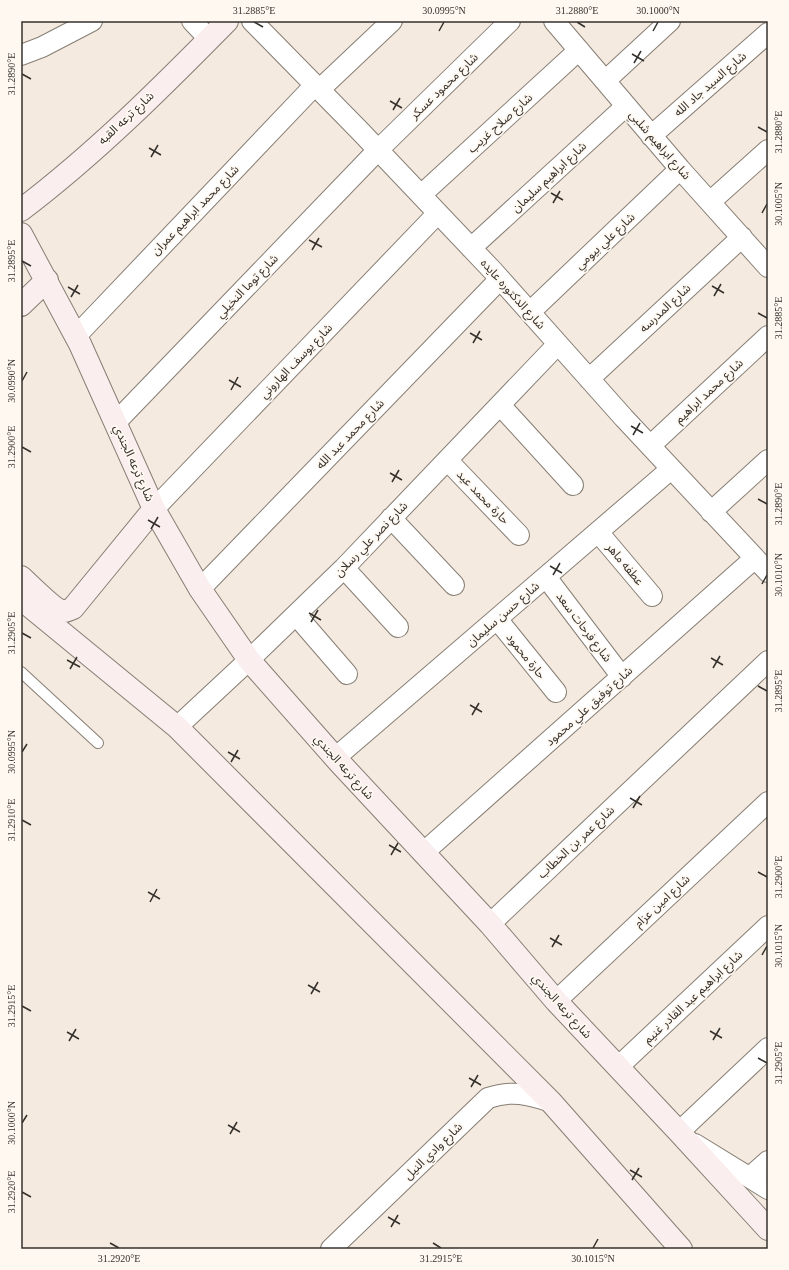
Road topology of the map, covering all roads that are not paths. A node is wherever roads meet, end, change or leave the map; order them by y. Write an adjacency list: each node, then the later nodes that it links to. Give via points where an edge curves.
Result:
1 (92, 21): 12 (street)
2 (192, 21): 10 (street)
3 (227, 21): 10 (main road, شارع ترعه القبه)
4 (252, 21): 14 (street, شارع الدكتوره عايده)
5 (392, 21): 14 (street, شارع محمد ابراهيم عمران)
6 (510, 21): 17 (street, شارع محمود عسكر)
7 (554, 21): 11 (street, شارع ابراهيم شلبي)
8 (670, 21): 13 (street)
9 (768, 33): 16 (street, شارع السيد جاد الله)
10 (209, 39): 22 (main road, شارع ترعه القبه, via 111,134 55,184)
11 (579, 50): 13 (street, شارع ابراهيم شلبي); 20 (street, شارع صلاح غريب)
12 (21, 55)
13 (605, 81): 15 (street, شارع ابراهيم شلبي)
14 (317, 87): 17 (street, شارع الدكتوره عايده); 32 (street, شارع محمد ابراهيم عمران)
15 (626, 106): 16 (street, شارع ابراهيم شلبي); 26 (street, شارع ابراهيم سليمان)
16 (652, 136): 19 (street, شارع ابراهيم شلبي)
17 (378, 150): 20 (street, شارع الدكتوره عايده); 37 (street, شارع توما النخيلي)
18 (768, 150): 21 (street)
19 (680, 169): 21 (street, شارع ابراهيم شلبي); 31 (street, شارع علي بيومي)
20 (421, 195): 23 (street, شارع الدكتوره عايده)
21 (710, 202): 24 (street, شارع ابراهيم شلبي)
22 (21, 210)
23 (438, 213): 26 (street, شارع الدكتوره عايده); 43 (street, شارع يوسف الهاروني)
24 (742, 237): 27 (street, شارع ابراهيم شلبي); 35 (street, شارع المدرسه)
25 (23, 242): 29 (main road, شارع ترعه الجندي)
26 (471, 248): 28 (street, شارع الدكتوره عايده)
27 (767, 264)
28 (500, 279): 31 (street, شارع الدكتوره عايده); 53 (street, شارع محمد عبد الله)
29 (46, 280): 30 (main road); 32 (main road, شارع ترعه الجندي)
30 (21, 305)
31 (530, 312): 34 (street, شارع الدكتوره عايده)
32 (76, 336): 37 (main road, شارع ترعه الجندي)
33 (768, 336): 38 (street, شارع محمد ابراهيم)
34 (558, 344): 35 (street, شارع الدكتوره عايده); 36 (street, شارع نصر علي رسلان)
35 (589, 379): 38 (street, شارع الدكتوره عايده)
36 (500, 405): 39 (street, شارع نصر علي رسلان); 42 (street)
37 (116, 422): 43 (main road, شارع ترعه الجندي)
38 (650, 446): 41 (street, شارع الدكتوره عايده)
39 (447, 460): 45 (street, شارع نصر علي رسلان); 47 (street, حارة محمد عيد)
40 (768, 460): 44 (street)
41 (672, 469): 44 (street, شارع الدكتوره عايده); 46 (street, شارع حسن سليمان)
42 (573, 485)
43 (154, 509): 53 (main road, شارع ترعه الجندي); 58 (main road)
44 (711, 512): 49 (street, شارع الدكتوره عايده)
45 (391, 518): 48 (street, شارع نصر علي رسلان); 52 (street)
46 (598, 532): 51 (street, شارع حسن سليمان); 54 (street, عطفه ماهر)
47 (519, 535)
48 (344, 568): 56 (street, شارع نصر علي رسلان); 59 (street)
49 (764, 568): 64 (street, شارع توفيق علي محمود)
50 (21, 577): 58 (main road, via 56,608)
51 (546, 577): 57 (street, شارع حسن سليمان); 64 (street, شارع فرحات سعد)
52 (454, 585)
53 (200, 589): 60 (main road, شارع ترعه الجندي)
54 (652, 596)
55 (21, 599): 58 (main road)
56 (296, 615): 60 (street, شارع نصر علي رسلان); 63 (street)
57 (497, 619): 65 (street, حارة محمود); 68 (street, شارع حسن سليمان)
58 (61, 620): 66 (main road)
59 (398, 627)
60 (249, 660): 66 (street, شارع نصر علي رسلان); 68 (main road, شارع ترعه الجندي)
61 (768, 662): 71 (street, شارع عمر بن الخطاب)
62 (21, 672): 67 (lane)
63 (347, 674)
64 (622, 677): 70 (street, شارع توفيق علي محمود)
65 (556, 692)
66 (177, 727): 76 (main road)
67 (98, 743)
68 (335, 758): 70 (main road, شارع ترعه الجندي)
69 (768, 802): 73 (street, شارع امين عزام)
70 (423, 854): 71 (main road, شارع ترعه الجندي)
71 (490, 924): 73 (main road, شارع ترعه الجندي)
72 (768, 926): 75 (street, شارع ابراهيم عبد القادر غنيم)
73 (556, 1001): 75 (main road, شارع ترعه الجندي)
74 (768, 1048): 77 (street)
75 (618, 1067): 77 (main road, شارع ترعه الجندي)
76 (550, 1102): 82 (street, شارع وادي النيل, via 521,1093 499,1094 488,1098); 83 (main road)
77 (682, 1134): 79 (street); 81 (main road, شارع ترعه الجندي)
78 (768, 1161): 79 (street)
79 (750, 1177): 80 (street)
80 (768, 1188)
81 (768, 1229)
82 (331, 1249)
83 (681, 1249)

